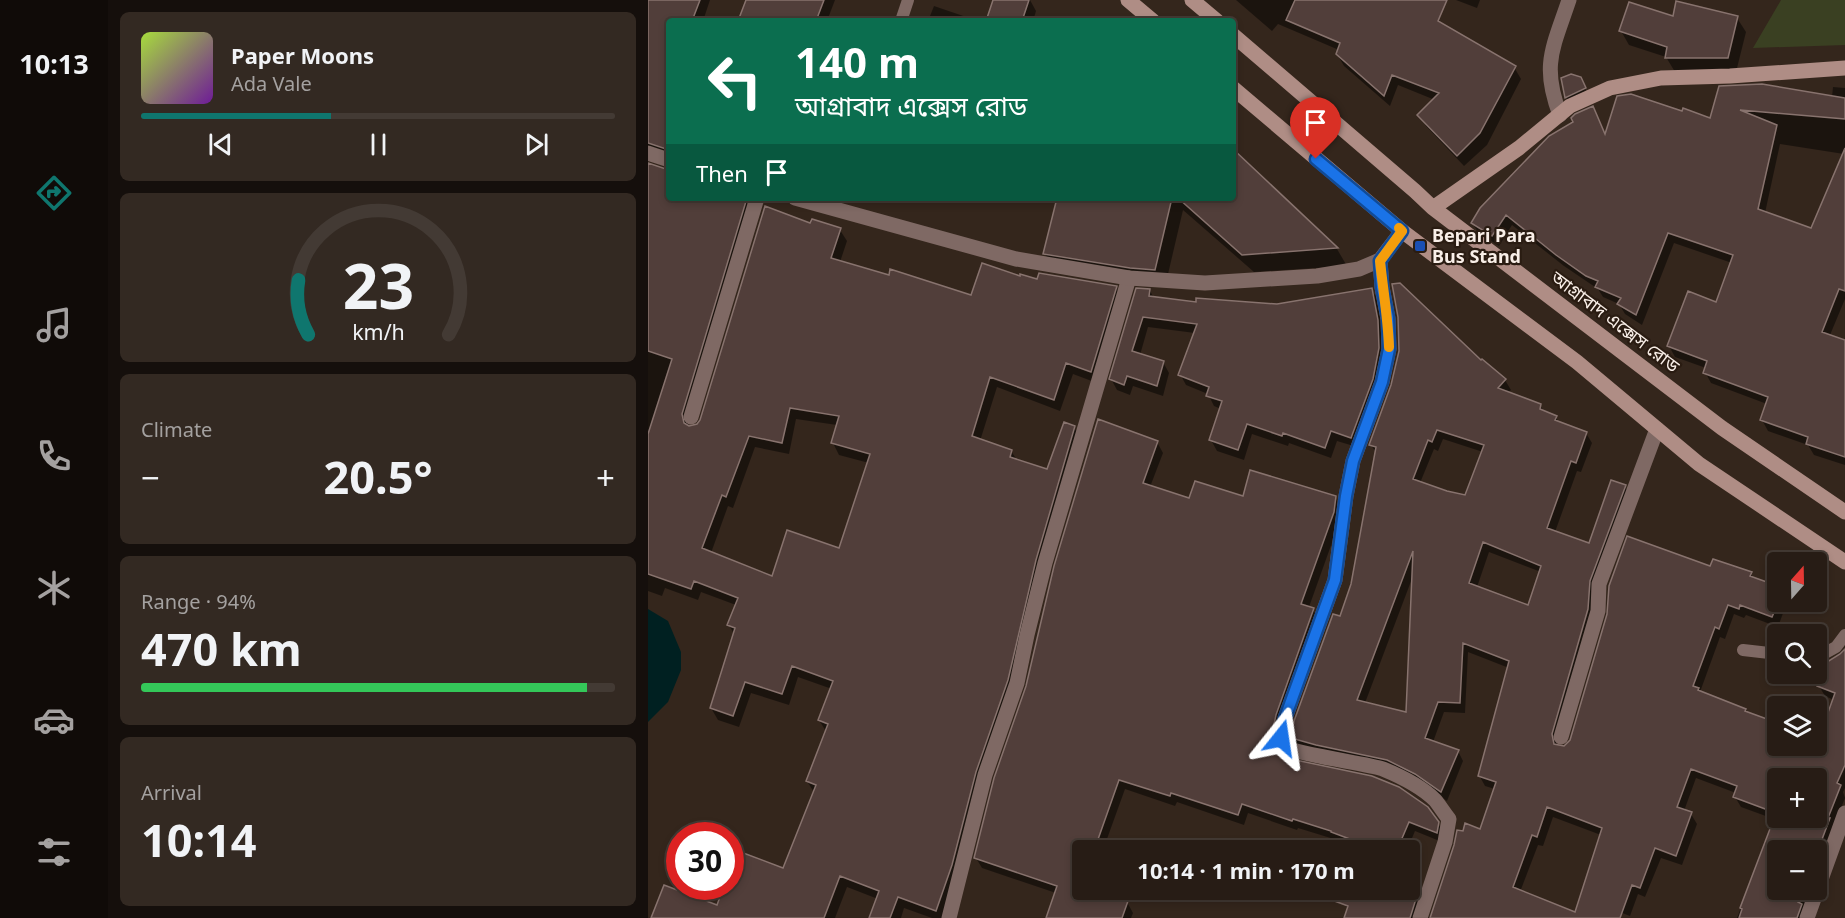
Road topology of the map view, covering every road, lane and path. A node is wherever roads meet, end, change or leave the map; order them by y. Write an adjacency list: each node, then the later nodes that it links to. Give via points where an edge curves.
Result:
1 (908, 0): 5 (lane)
2 (1128, 0): 6 (main road)
3 (1192, 0): 7 (main road)
4 (1569, 0): 11 (street, via 1549,69)
5 (903, 18)
6 (1149, 18)
7 (1213, 18)
8 (1236, 38): 16 (main road, আগ্রাবাদ এক্সেস রোড)
9 (1845, 68): 11 (main road, via 1661,78 1610,88 1570,106)
10 (1236, 91): 17 (main road)
11 (1560, 115): 16 (main road)
12 (648, 153): 13 (street)
13 (666, 159)
14 (756, 201): 20 (street)
15 (806, 201): 19 (street, via 1016,259)
16 (1433, 208): 22 (main road, আগ্রাবাদ এক্সেস রোড, via 1722,428)
17 (1402, 231): 18 (street); 21 (main road, via 1576,362)
18 (1380, 261): 19 (street, via 1317,276 1205,282); 31 (street, via 1389,349 1382,382 1353,461 1335,580 1281,738 1292,751 1382,769 1434,799 1449,819)
19 (1129, 278): 30 (street, via 1045,563 1017,683 985,775)
20 (691, 417)
21 (1657, 429): 23 (main road, via 1699,464); 28 (street, via 1599,584 1598,610)
22 (1845, 512)
23 (1845, 562)
24 (1845, 634): 26 (lane)
25 (1743, 650): 27 (lane)
26 (1827, 651)
27 (1767, 653)
28 (1561, 737)
29 (1845, 813): 32 (street)
30 (949, 918)
31 (1420, 918)
32 (1807, 918)

